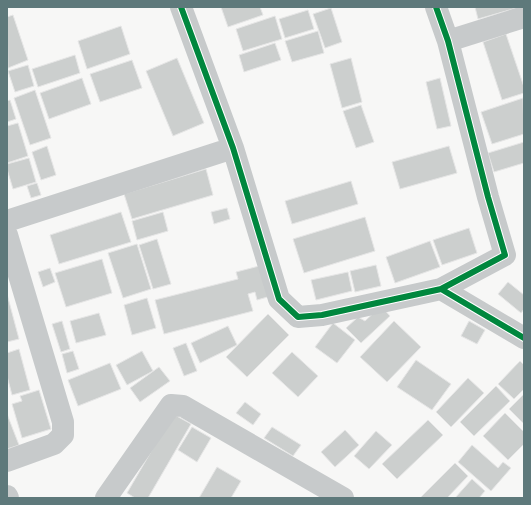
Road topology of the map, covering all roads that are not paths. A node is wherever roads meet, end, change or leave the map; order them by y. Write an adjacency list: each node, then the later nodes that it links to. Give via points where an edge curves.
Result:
1 (181, 7): 5 (street)
2 (436, 7): 4 (street)
3 (524, 17): 4 (street)
4 (448, 41): 8 (street, via 488,197)
5 (233, 148): 6 (street); 9 (street, via 279,299 298,317 322,315)
6 (7, 221)
7 (7, 235): 11 (street, via 63,422 63,435 54,444)
8 (515, 253): 9 (street)
9 (441, 289): 10 (street)
10 (524, 338)
11 (7, 461)
12 (106, 498): 13 (street, via 171,405 183,406)
13 (343, 498)

